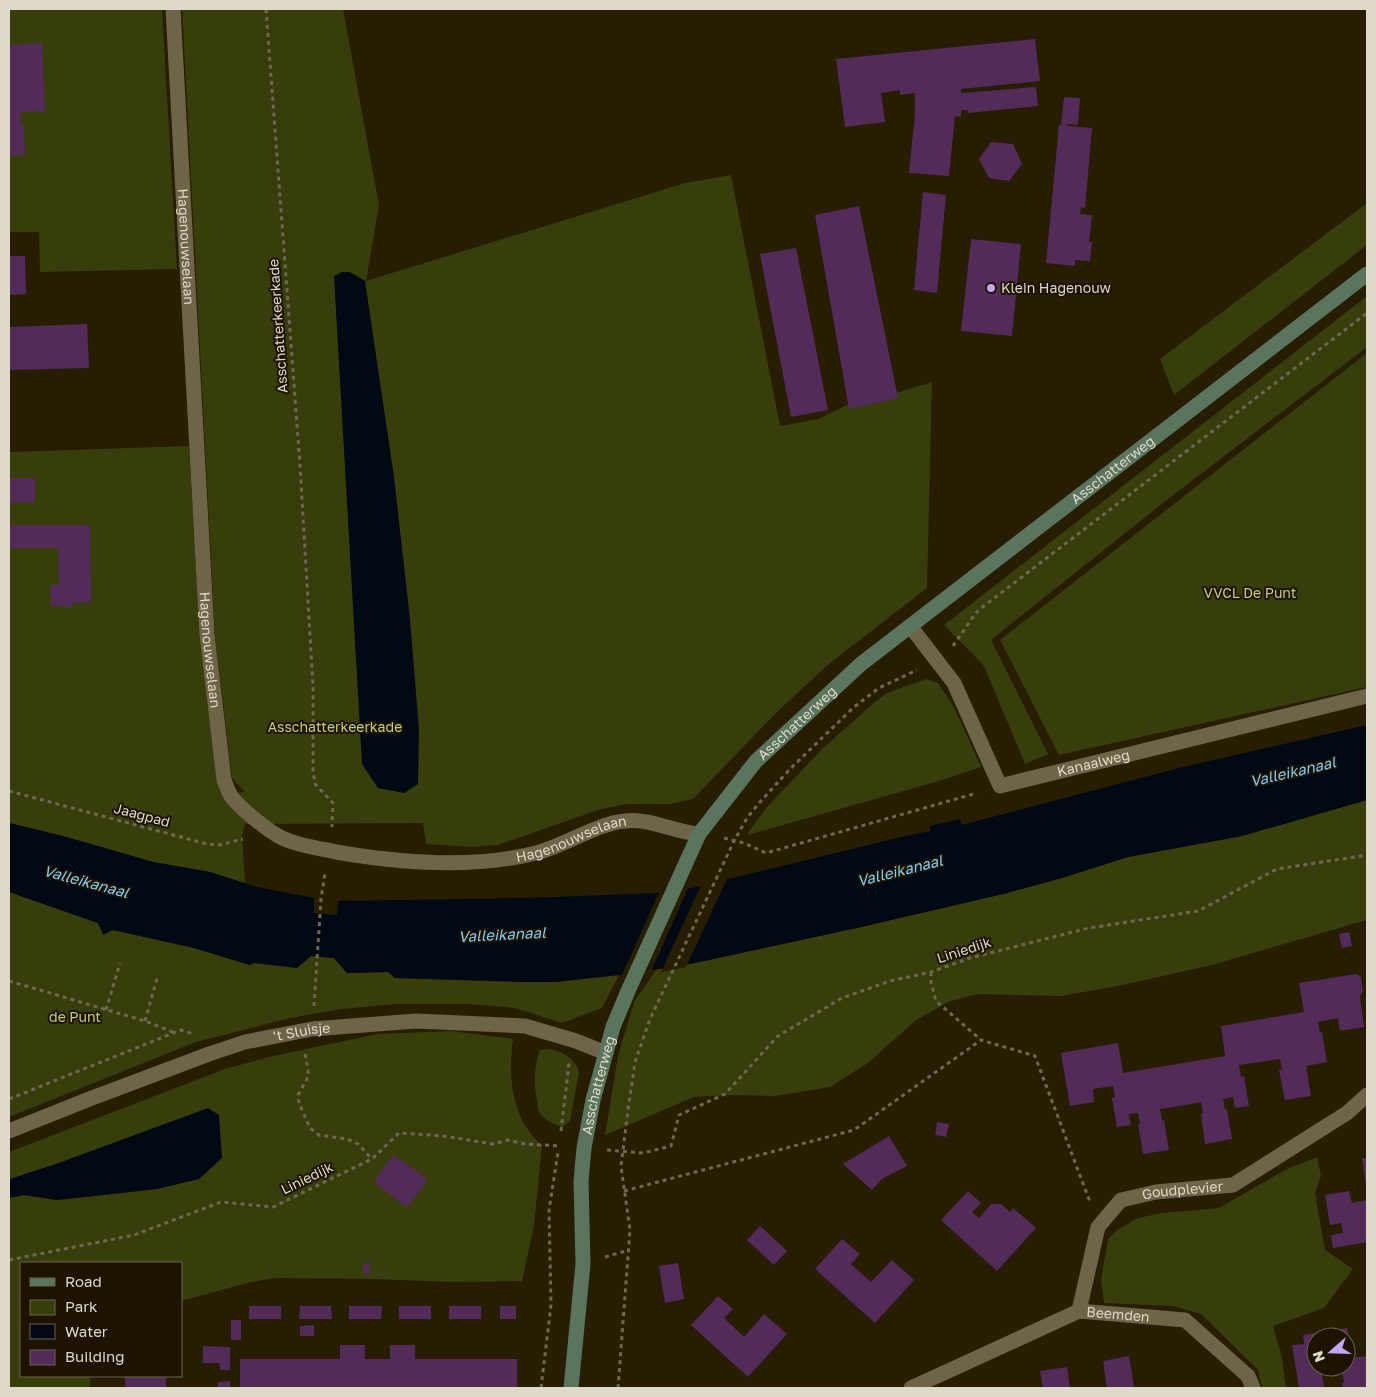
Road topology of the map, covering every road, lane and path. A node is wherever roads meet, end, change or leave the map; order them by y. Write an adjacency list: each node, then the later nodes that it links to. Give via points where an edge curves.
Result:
1 (173, 9): 11 (street, Hagenouwselaan, via 207,634 224,780 234,800)
2 (266, 9): 10 (path, Asschatterkeerkade, via 300,465 312,686 313,769 316,784 333,803)
3 (1367, 274): 5 (street, Asschatterweg)
4 (1367, 313): 6 (path, Asschatterweg, via 980,609 957,641)
5 (910, 626): 6 (street); 12 (street, Asschatterweg, via 861,664 756,762)
6 (935, 658): 8 (street, via 954,683); 13 (path, Asschatterweg, via 913,673 879,688 854,707 790,769 747,818)
7 (1367, 696): 8 (street, Kanaalweg)
8 (1000, 786): 13 (path, via 766,853)
9 (9, 791): 11 (path, Jaagpad, via 207,844 231,843 262,833)
10 (332, 827)
11 (266, 828): 12 (street, Hagenouwselaan, via 281,838 309,847 387,859 450,862 506,859 538,853 624,821 644,821)
12 (699, 834): 24 (street, Asschatterweg, via 613,1027)
13 (734, 840): 30 (path, Asschatterweg, via 650,1019 635,1062)
14 (1367, 856): 18 (path, Liniedijk, via 1277,869 1198,911 1089,928 970,958)
15 (321, 899): 17 (path)
16 (120, 964): 21 (path)
17 (316, 971)
18 (931, 972): 23 (path, via 936,1001); 30 (path, Liniedijk, via 890,981 842,998 778,1036 725,1094 679,1115 671,1146 643,1153)
19 (158, 976): 22 (path)
20 (9, 981): 21 (path)
21 (106, 1010): 22 (path)
22 (145, 1021): 27 (path, via 174,1032)
23 (981, 1040): 32 (path, via 854,1130); 33 (path, via 1035,1056)
24 (606, 1053): 28 (street, 't Sluisje, via 525,1026 416,1021 312,1029 245,1042 209,1054); 38 (street, Asschatterweg, via 584,1148 581,1181 583,1264)
25 (305, 1054): 31 (path, via 308,1077 298,1095 310,1128 320,1135 358,1144)
26 (1367, 1094): 33 (street, Goudplevier, via 1347,1113 1233,1185 1156,1192 1121,1200)
27 (9, 1099)
28 (9, 1131)
29 (549, 1146): 31 (path, Liniedijk, via 508,1140 493,1144 444,1136 399,1134)
30 (623, 1151): 32 (path, Asschatterweg)
31 (372, 1159): 34 (path, Liniedijk, via 273,1207 221,1202 134,1235)
32 (624, 1191): 39 (path, Asschatterweg, via 630,1230)
33 (1098, 1226): 36 (street, Goudplevier)
34 (9, 1260)
35 (550, 1265): 37 (path, via 551,1304)
36 (1079, 1311): 40 (street, Beemden); 41 (street, Beemden, via 1185,1320 1248,1376)
37 (540, 1388)
38 (571, 1388)
39 (618, 1388)
40 (910, 1388)
41 (1252, 1388)

